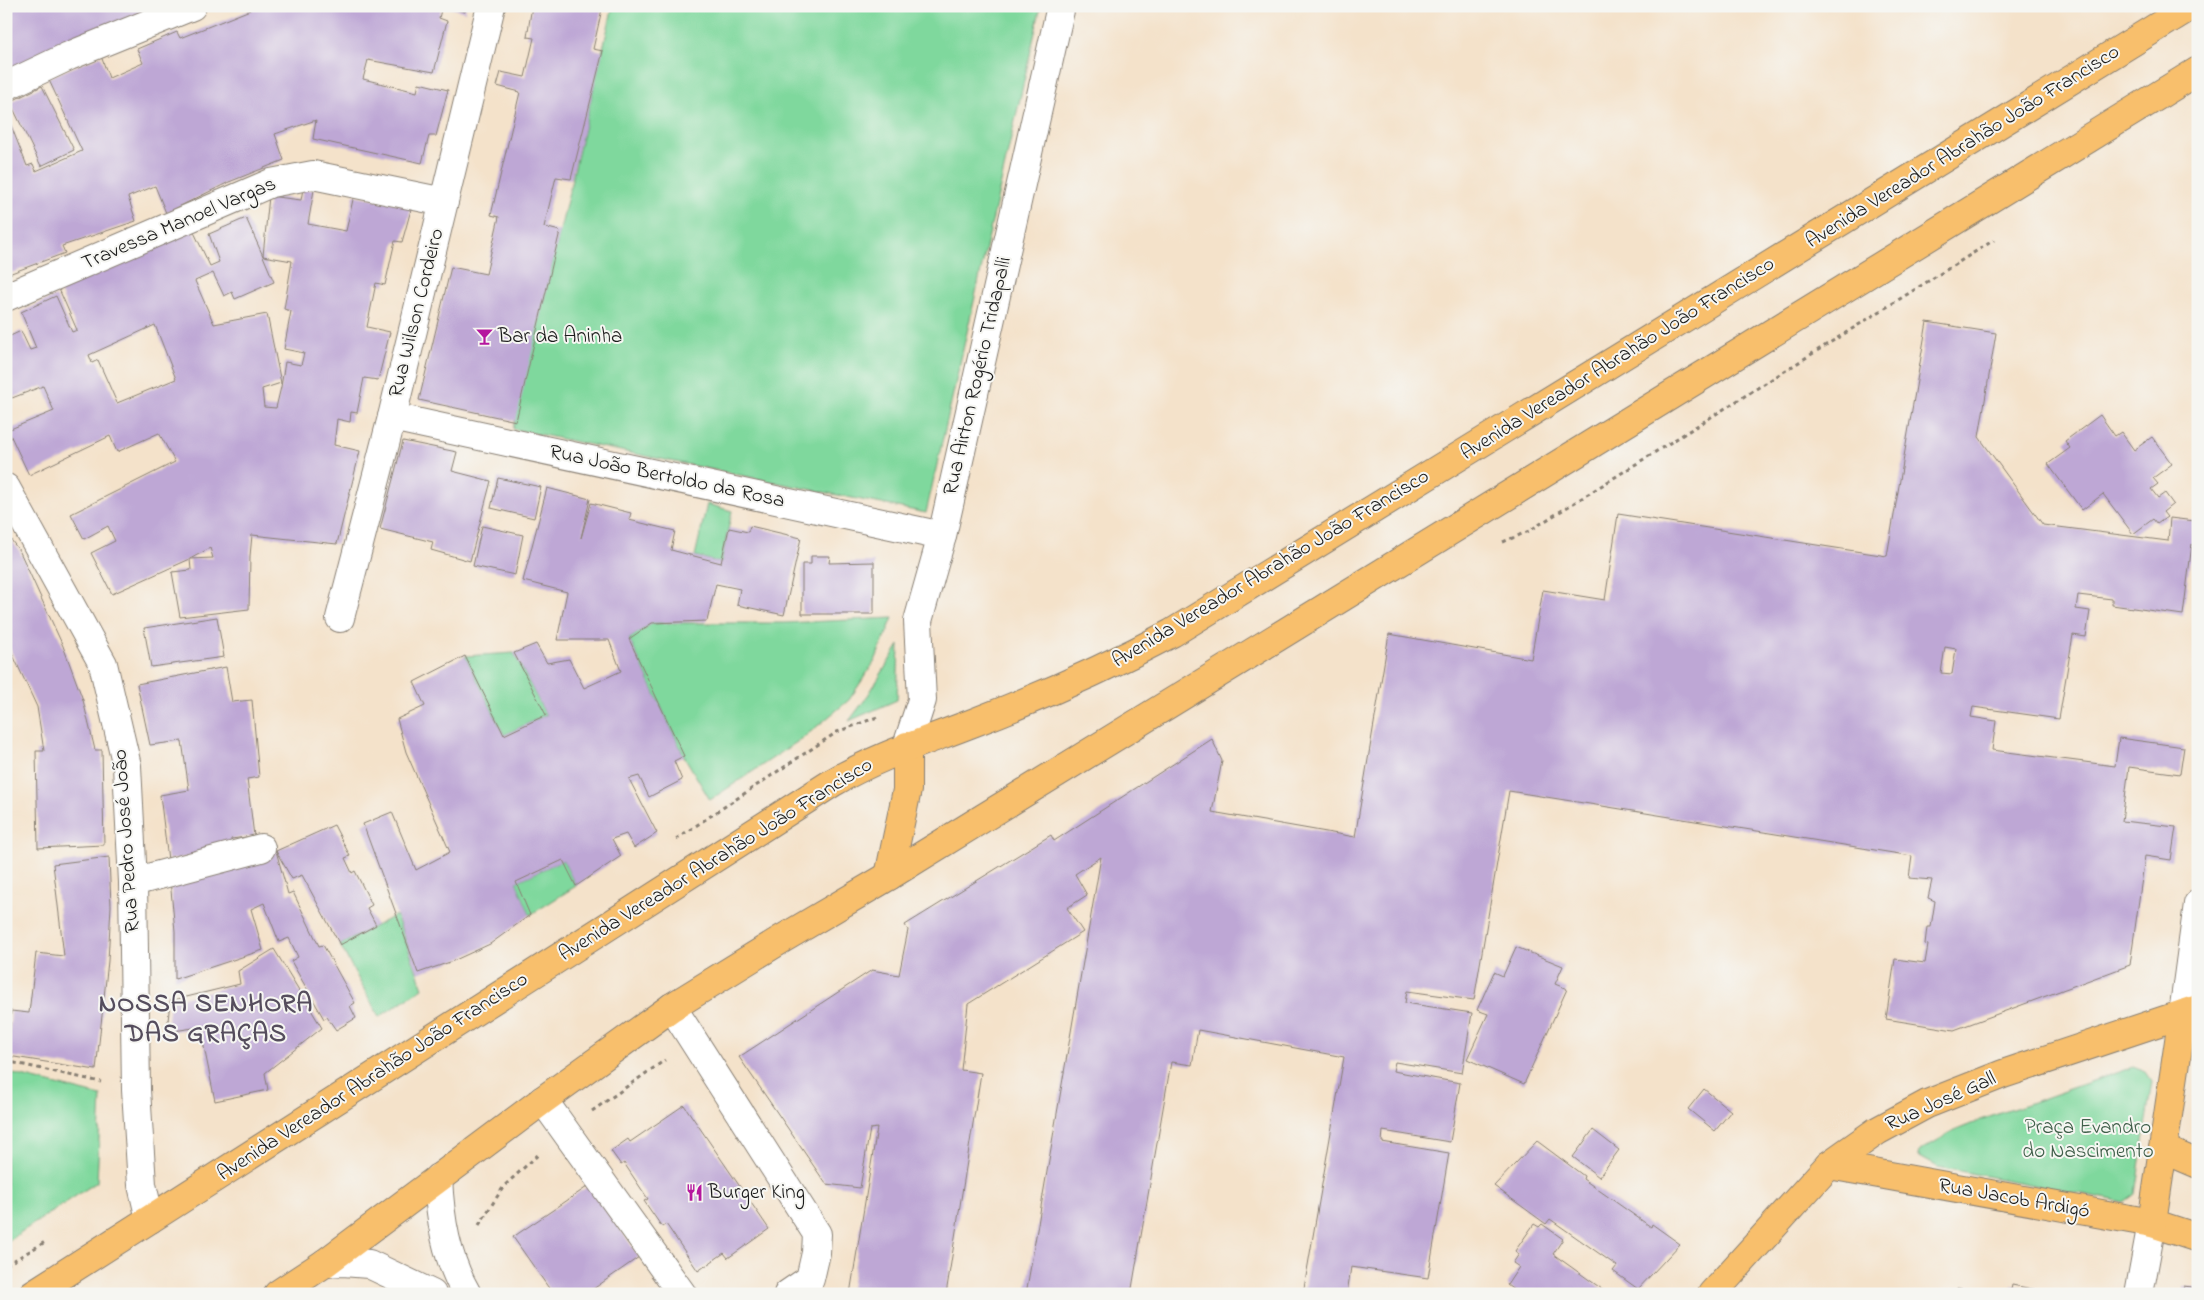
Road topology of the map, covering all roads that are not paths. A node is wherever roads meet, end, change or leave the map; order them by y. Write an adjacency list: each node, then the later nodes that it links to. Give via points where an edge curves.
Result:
1 (192, 6): 6 (street, via 69,56)
2 (491, 6): 7 (street, Rua Wilson Cordeiro)
3 (1061, 6): 11 (street, Rua Airton Rogério Tridapalli)
4 (2191, 6): 13 (main road, Avenida Vereador Abrahão João Francisco, via 1172,633 1059,688)
5 (2198, 71): 15 (main road)
6 (6, 86)
7 (444, 202): 8 (street, Travessa Manoel Vargas, via 313,175 271,183); 9 (street, Rua Wilson Cordeiro)
8 (6, 297)
9 (392, 417): 11 (street, Rua João Bertoldo da Rosa); 12 (street, Rua Wilson Cordeiro)
10 (6, 488): 16 (street, Rua Pedro José João, via 103,664 127,766)
11 (942, 536): 13 (street, Rua Airton Rogério Tridapalli, via 918,621 922,700)
12 (340, 618)
13 (907, 746): 15 (main road, via 907,790); 25 (main road, Avenida Vereador Abrahão João Francisco, via 832,783)
14 (261, 848): 16 (street)
15 (889, 876): 18 (main road)
16 (134, 882): 25 (street, Rua Pedro José João, via 136,1090 142,1185)
17 (2198, 904): 19 (street)
18 (672, 1007): 20 (main road); 34 (street, via 817,1234 810,1279)
19 (2190, 1012): 21 (main road); 23 (main road, Rua José Gall, via 2003,1074 1927,1104 1877,1131)
20 (543, 1100): 24 (main road); 33 (street)
21 (2164, 1149): 22 (main road); 26 (main road)
22 (2198, 1164)
23 (1829, 1165): 26 (main road, Rua Jacob Ardigó); 35 (main road, Rua José Gall)
24 (438, 1178): 28 (main road); 32 (street, via 447,1247 456,1275)
25 (150, 1219): 29 (main road, Avenida Vereador Abrahão João Francisco)
26 (2152, 1223): 27 (main road, Rua Jacob Ardigó); 36 (street)
27 (2198, 1238)
28 (325, 1264): 30 (main road); 31 (street, via 369,1264)
29 (34, 1294)
30 (278, 1294)
31 (432, 1294)
32 (467, 1294)
33 (682, 1294)
34 (788, 1294)
35 (1712, 1294)
36 (2139, 1294)

